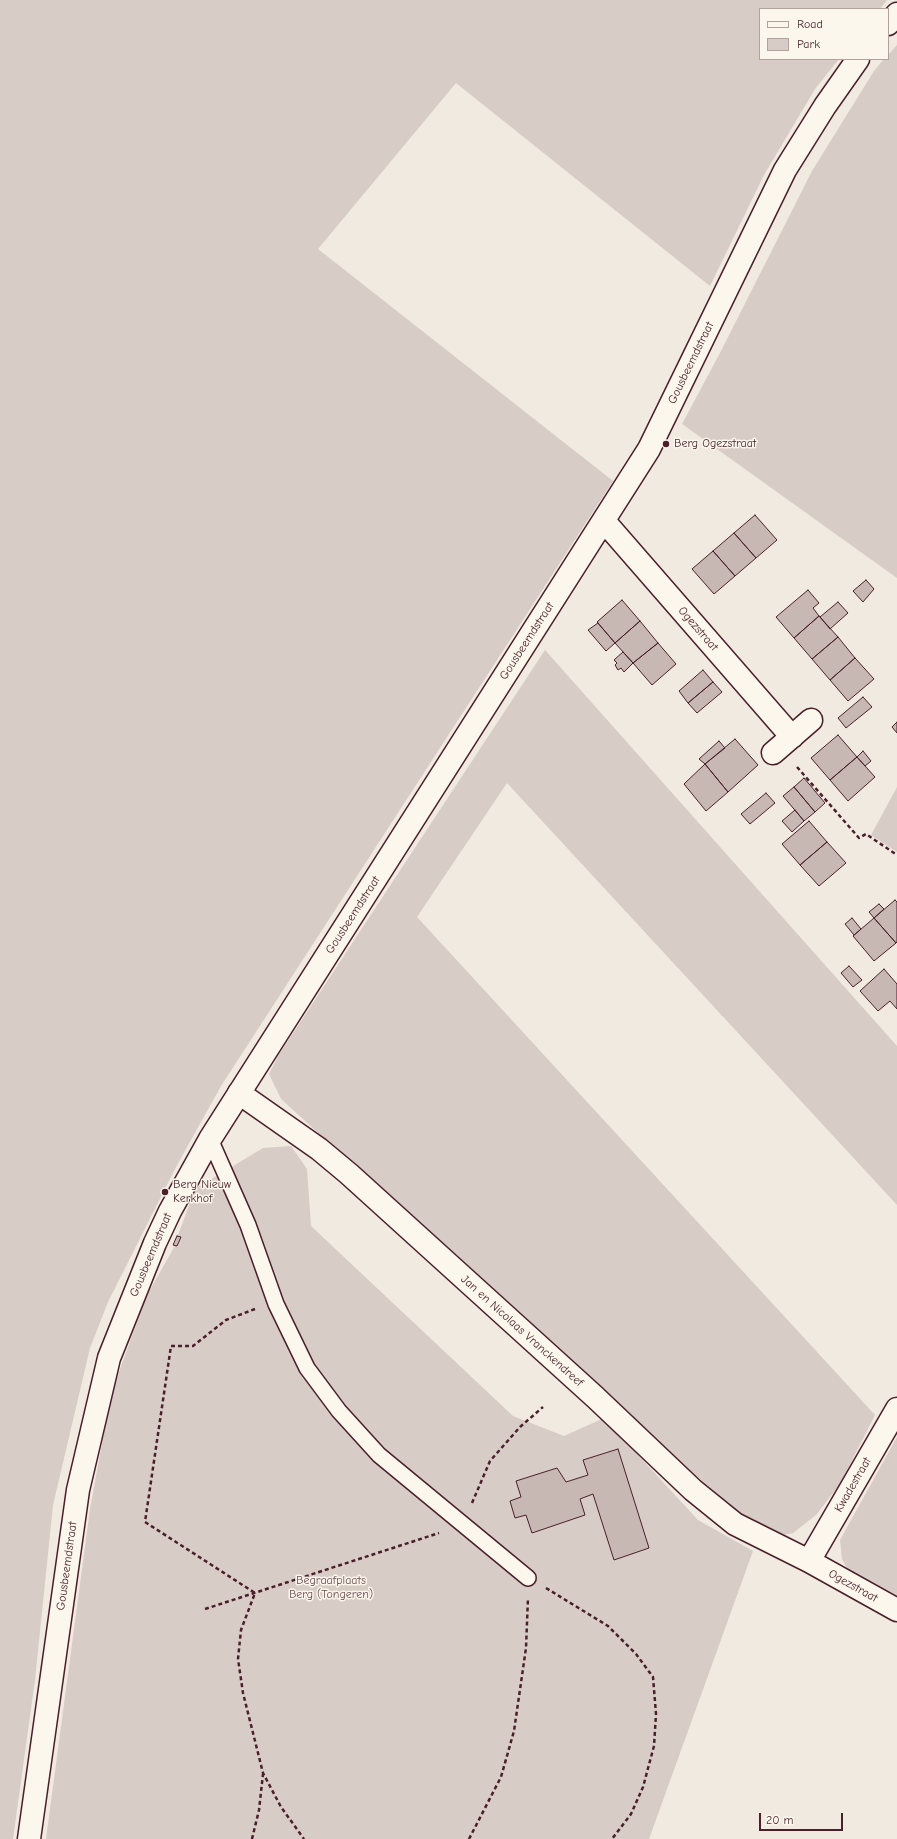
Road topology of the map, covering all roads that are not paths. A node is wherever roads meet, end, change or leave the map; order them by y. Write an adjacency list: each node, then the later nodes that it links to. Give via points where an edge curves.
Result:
1 (897, 14): 2 (street)
2 (889, 23)
3 (857, 60): 4 (street, Gousbeemdstraat, via 785,170 649,449)
4 (604, 521): 5 (street, Ogezstraat, via 782,745); 6 (street, Gousbeemdstraat)
5 (811, 720)
6 (239, 1093): 7 (street, Gousbeemdstraat); 9 (street, Jan en Nicolaas Vranckendreef, via 319,1149 349,1174 595,1397 693,1490 735,1524)
7 (210, 1139): 10 (lane, via 248,1225 276,1304 306,1368 339,1411 379,1455); 12 (street, Gousbeemdstraat, via 155,1242 110,1358 78,1490)
8 (897, 1409): 9 (street, Kwadestraat)
9 (809, 1561): 11 (street, Ogezstraat)
10 (528, 1578)
11 (897, 1610)
12 (29, 1839)

